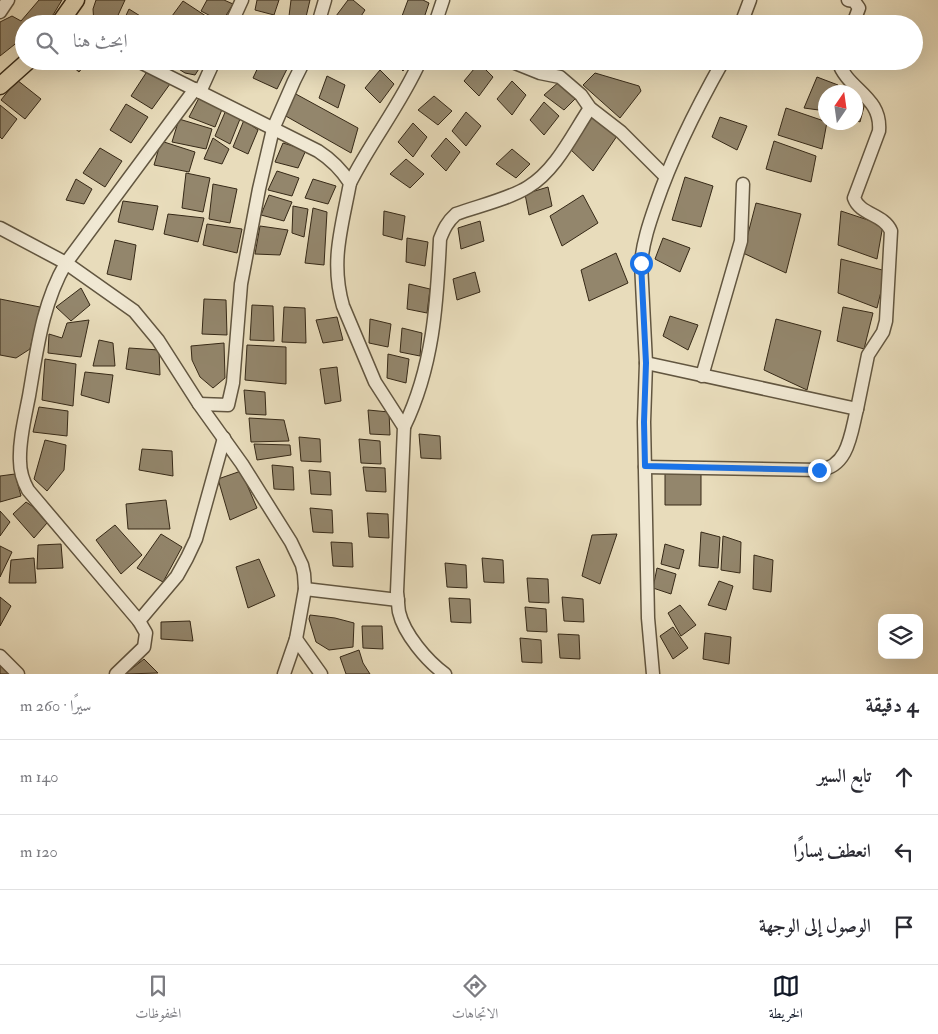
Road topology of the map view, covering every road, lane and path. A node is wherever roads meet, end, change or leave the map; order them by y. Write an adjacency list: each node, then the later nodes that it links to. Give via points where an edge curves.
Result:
1 (8, 0): 9 (street)
2 (76, 0): 10 (main road)
3 (86, 0): 11 (main road)
4 (242, 0): 12 (street)
5 (325, 0): 13 (street)
6 (444, 0): 14 (street)
7 (750, 0): 15 (street)
8 (848, 0): 16 (street, via 854,1 859,8)
9 (0, 12)
10 (68, 15)
11 (72, 15)
12 (235, 15)
13 (321, 15)
14 (438, 15)
15 (744, 15)
16 (856, 15)
17 (15, 64): 26 (main road)
18 (18, 70): 27 (main road)
19 (156, 70): 28 (street)
20 (209, 70): 28 (street)
21 (300, 70): 30 (street)
22 (415, 70): 32 (street)
23 (532, 70): 29 (street, via 560,77 581,95)
24 (718, 70): 31 (street)
25 (842, 70): 39 (street, via 873,103 880,121 854,198 858,206 888,224 891,231 886,321 868,354)
26 (0, 77)
27 (0, 86)
28 (198, 91): 30 (street); 35 (street)
29 (590, 108): 31 (street, via 621,132); 40 (street, via 553,164 538,180 523,190 456,214 448,221 440,240 432,342 417,397)
30 (273, 129): 32 (street, via 330,159); 38 (street, via 241,284 233,383 228,405)
31 (666, 176): 36 (street, via 642,251)
32 (350, 182): 40 (street, via 336,256 340,294 376,382)
33 (743, 184): 37 (street, via 741,241)
34 (0, 228): 35 (street)
35 (66, 263): 38 (street, via 134,311 158,340); 45 (street, via 50,293 43,319 20,451 21,475 49,517)
36 (646, 363): 37 (street); 42 (street)
37 (702, 376): 39 (street)
38 (199, 404): 41 (street)
39 (857, 408): 42 (street, via 848,447 832,468)
40 (404, 427): 44 (street)
41 (224, 438): 43 (street, via 298,556); 45 (street, via 196,539 177,576)
42 (645, 466): 53 (street, via 648,618)
43 (305, 589): 44 (street); 46 (street)
44 (398, 600): 52 (street, via 406,632 434,666)
45 (139, 622): 49 (street, via 146,633 144,647)
46 (296, 639): 50 (street); 51 (street)
47 (0, 656): 48 (street)
48 (18, 674)
49 (116, 674)
50 (284, 674)
51 (321, 674)
52 (445, 674)
53 (653, 674)

